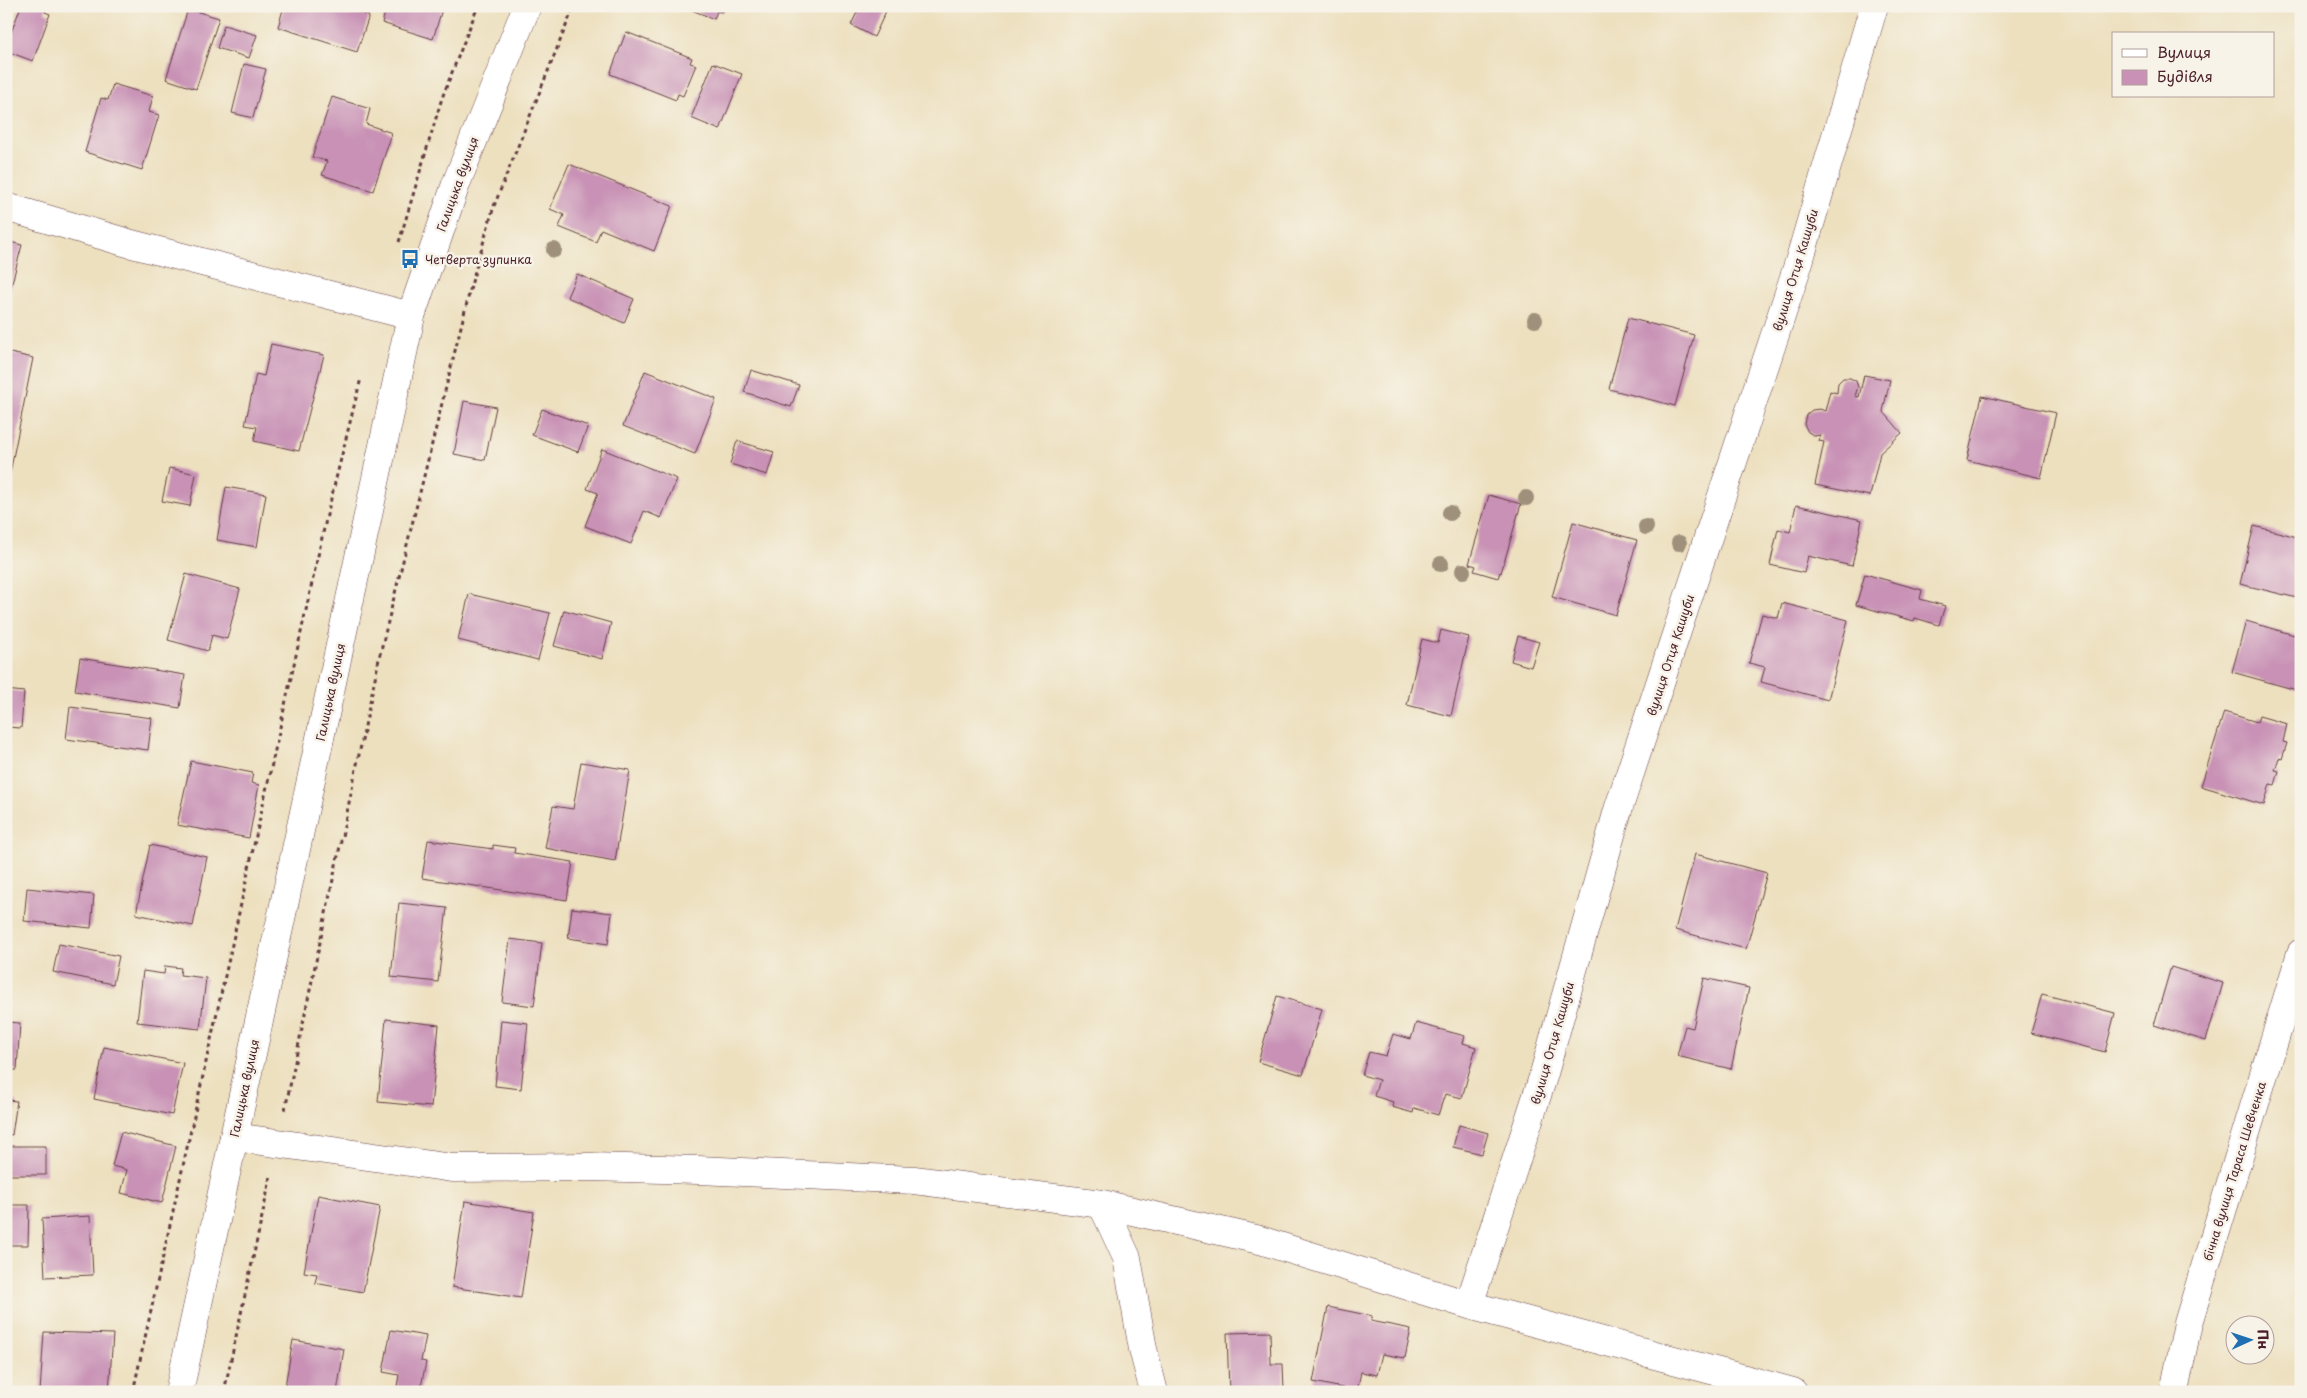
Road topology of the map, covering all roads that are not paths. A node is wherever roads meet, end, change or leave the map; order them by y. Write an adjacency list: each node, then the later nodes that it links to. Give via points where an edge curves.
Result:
1 (527, 6): 4 (street, Галицька вулиця, via 456,184)
2 (1874, 6): 8 (street, вулиця Отця Кашуби, via 1799,262 1618,810 1543,1077)
3 (6, 207): 4 (street, via 128,243)
4 (411, 316): 6 (street, Галицька вулиця)
5 (2301, 952): 12 (street, бічна вулиця Тараса Шевченка, via 2188,1323)
6 (234, 1137): 7 (street, via 452,1168 590,1167 914,1180); 9 (street, Галицька вулиця)
7 (1102, 1204): 8 (street, via 1260,1240); 10 (street, via 1126,1258)
8 (1469, 1305): 11 (street)
9 (179, 1392)
10 (1154, 1392)
11 (1793, 1392)
12 (2174, 1392)

